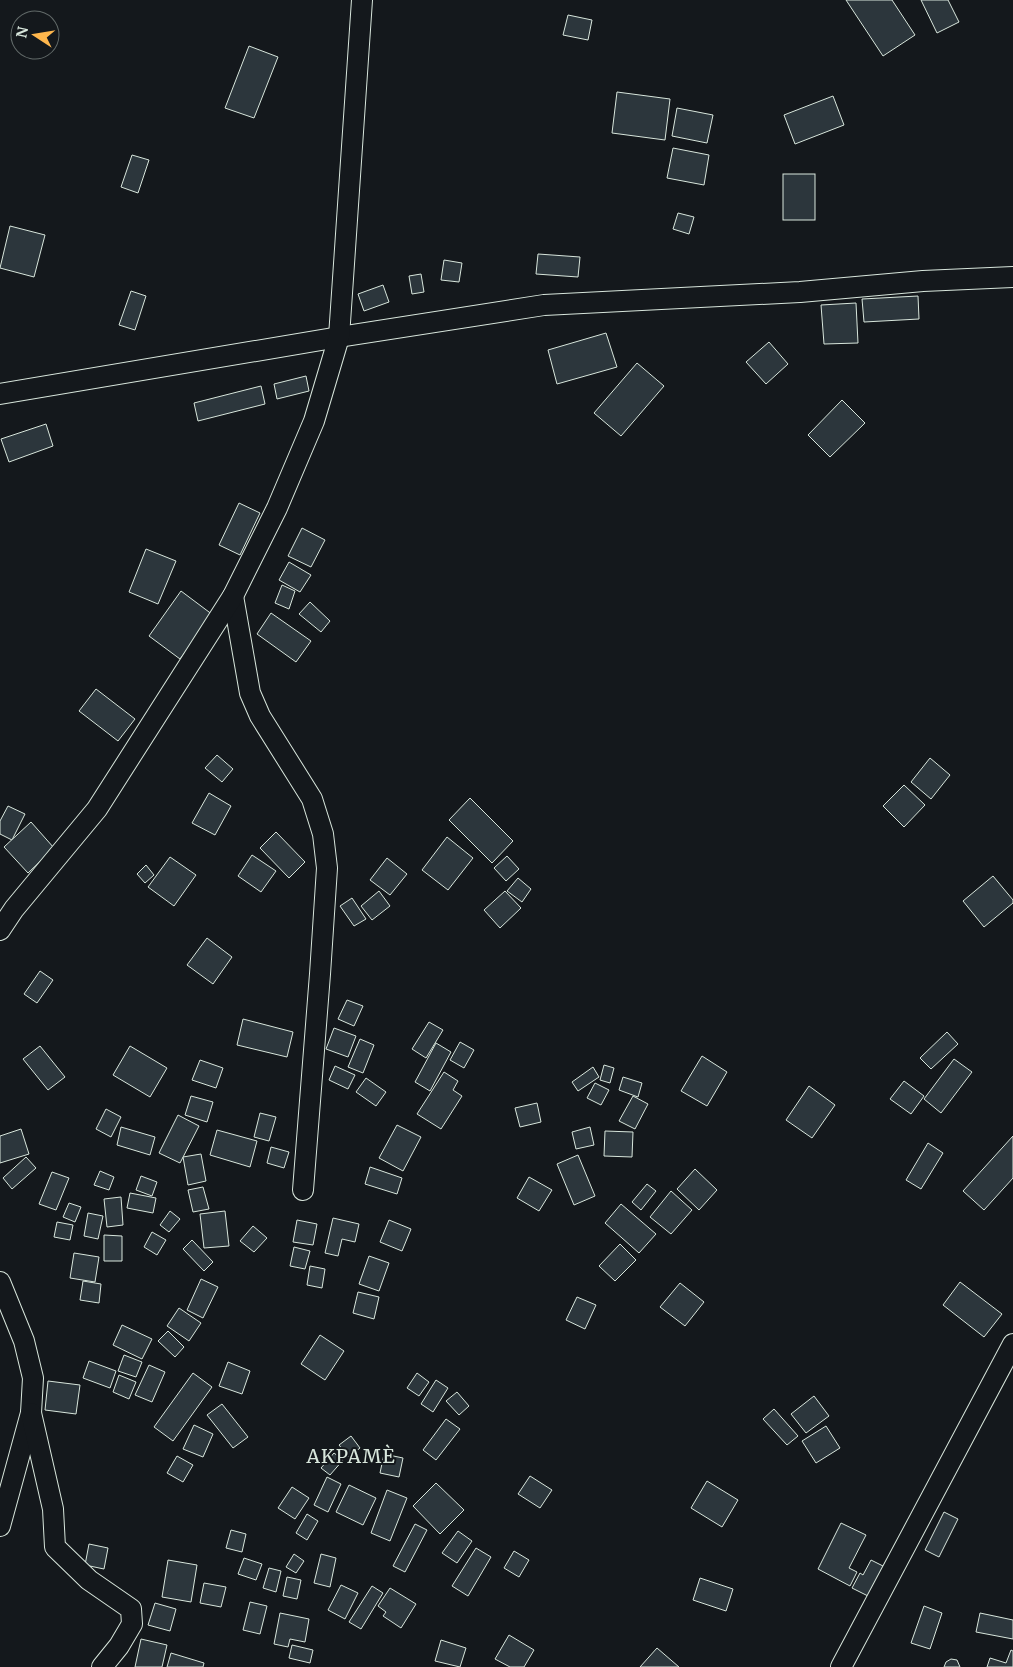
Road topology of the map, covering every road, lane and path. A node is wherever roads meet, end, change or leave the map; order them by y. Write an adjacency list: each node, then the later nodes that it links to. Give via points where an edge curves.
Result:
1 (362, 0): 3 (street)
2 (1013, 276): 3 (street, via 800,292 544,305)
3 (339, 337): 4 (street); 5 (street, via 314,421 277,508)
4 (0, 394)
5 (233, 596): 6 (street, via 97,809); 7 (street, via 250,693 260,716 312,799 323,834 327,868)
6 (0, 930)
7 (303, 1190)
8 (0, 1282): 10 (street, via 24,1341 33,1378)
9 (1013, 1344): 15 (street)
10 (31, 1413): 11 (street); 12 (street, via 53,1509 55,1547 89,1580 131,1609 132,1624)
11 (0, 1526)
12 (119, 1646): 13 (street); 14 (street)
13 (102, 1667)
14 (125, 1667)
15 (841, 1667)

